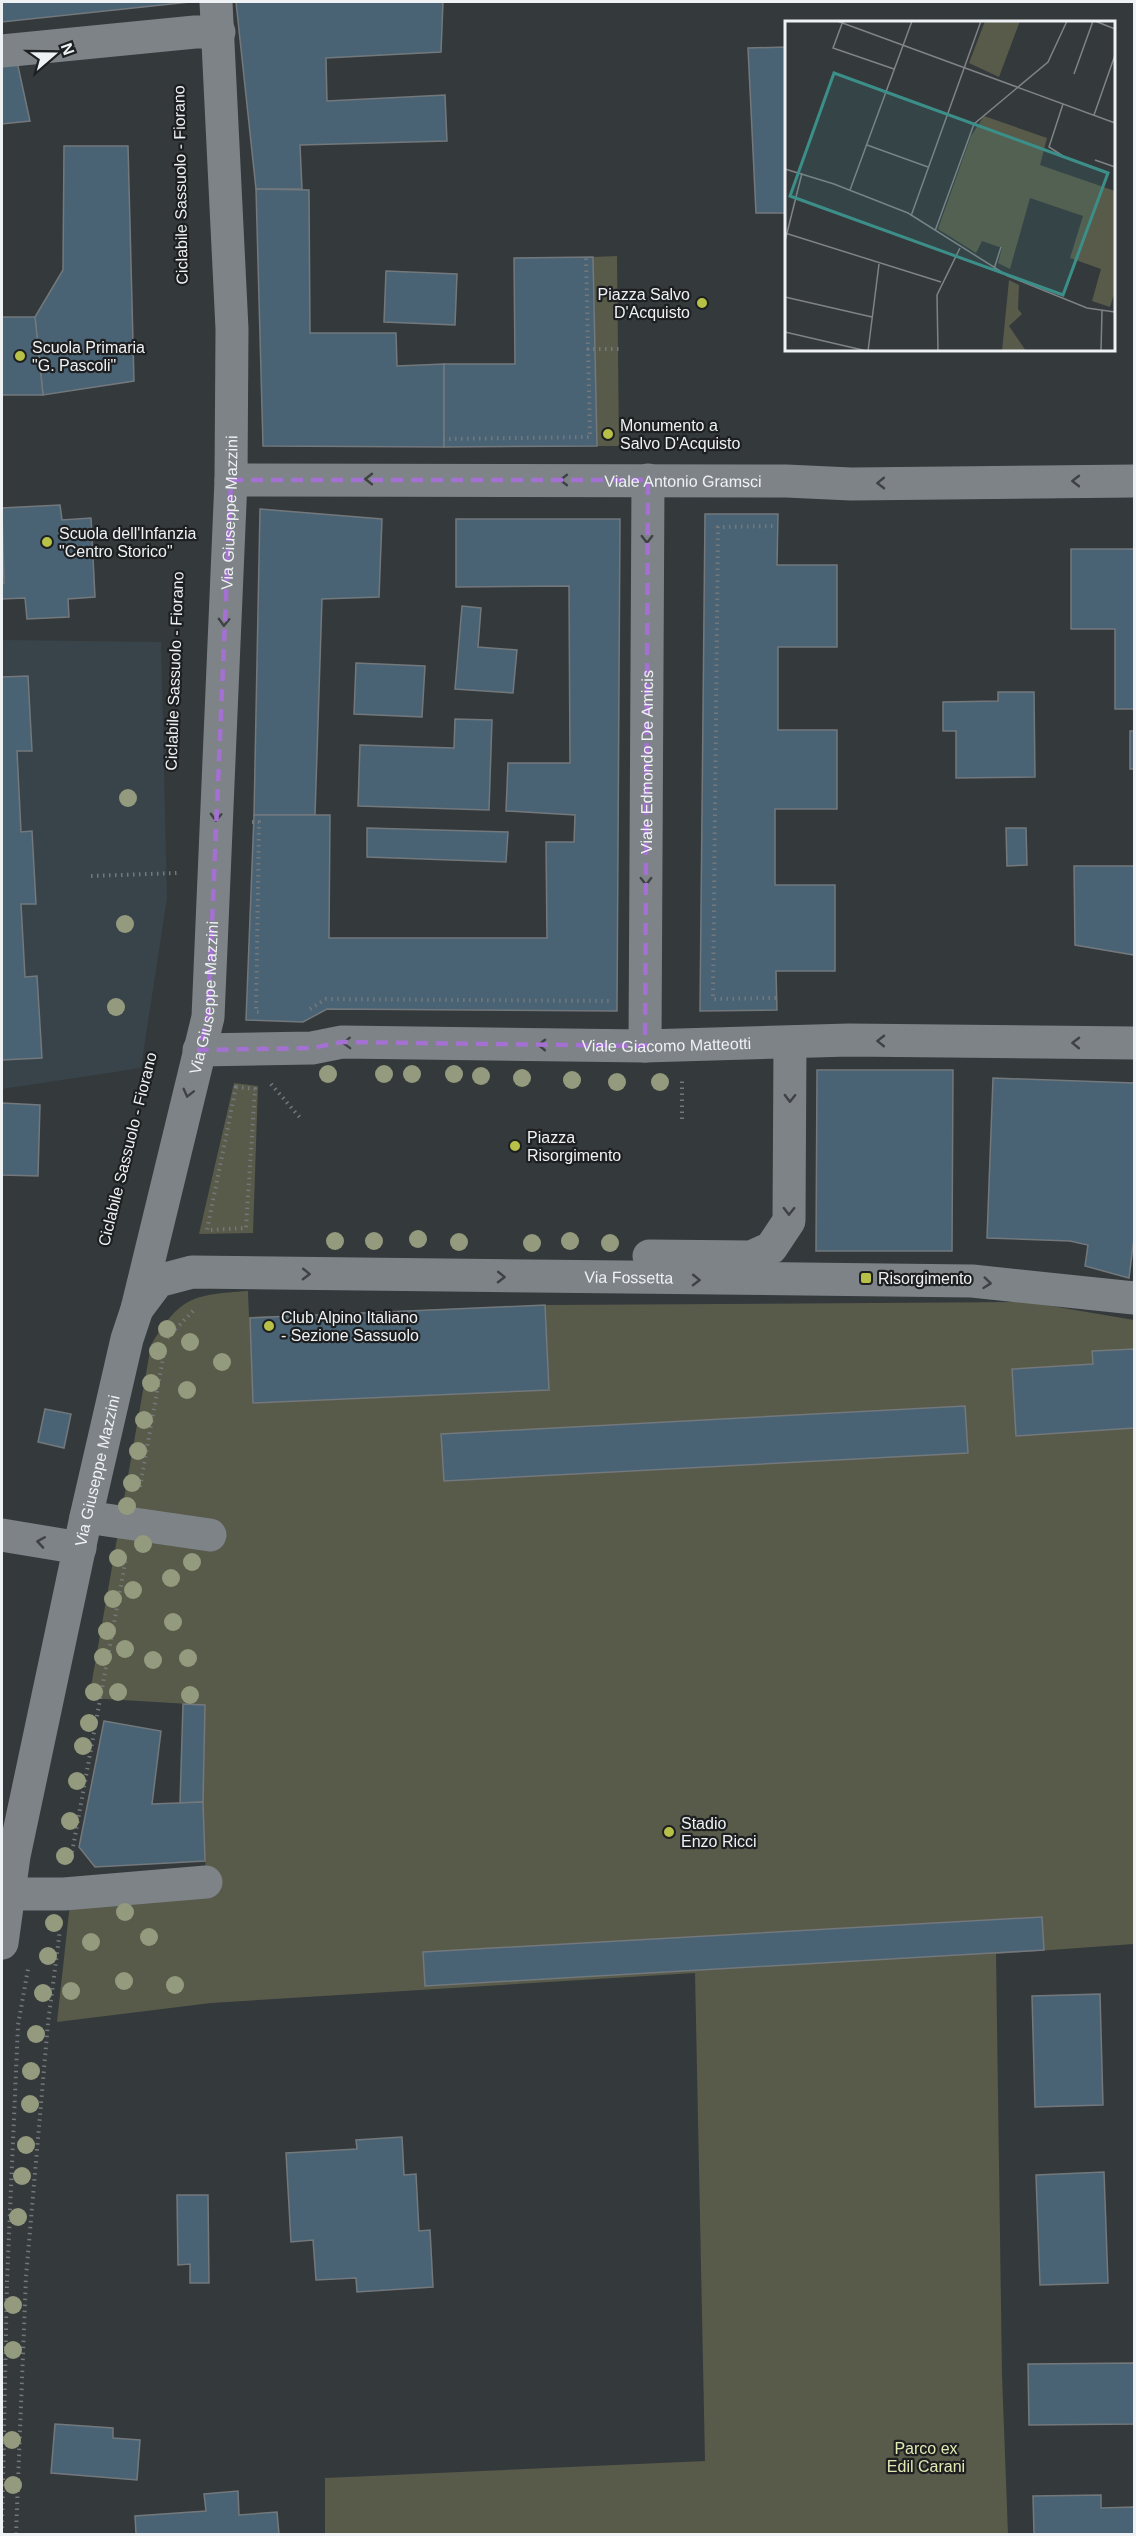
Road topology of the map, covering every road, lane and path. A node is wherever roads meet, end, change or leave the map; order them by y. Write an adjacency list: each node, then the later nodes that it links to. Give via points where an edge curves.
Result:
1 (217, 17): 2 (street, via 195,32); 7 (street, Via Giuseppe Mazzini, via 232,329)
2 (2, 51)
3 (586, 257): 4 (path)
4 (587, 349): 5 (path); 6 (path, via 590,437)
5 (619, 349)
6 (443, 439)
7 (231, 480): 8 (street, Viale Antonio Gramsci, one-way to 7); 12 (street, Via Giuseppe Mazzini, one-way to 12)
8 (648, 480): 9 (street, Viale Antonio Gramsci, one-way to 8, via 851,484); 15 (street, Viale Edmondo De Amicis, one-way to 15)
9 (1134, 481)
10 (776, 526): 14 (path, via 718,527 713,999)
11 (247, 822): 16 (path, via 260,822 256,1012)
12 (214, 871): 13 (path); 21 (street, Via Giuseppe Mazzini, via 208,1017)
13 (91, 876)
14 (776, 998)
15 (645, 1010): 17 (path, via 618,1002 326,999); 20 (street, Viale Edmondo De Amicis)
16 (268, 1012)
17 (301, 1014)
18 (790, 1043): 19 (street, Viale Giacomo Matteotti, one-way to 18); 20 (street, Viale Giacomo Matteotti); 27 (street, one-way to 27, via 789,1221 771,1248 751,1257)
19 (1134, 1043)
20 (645, 1046): 21 (street, Viale Giacomo Matteotti, one-way to 21, via 342,1042 312,1048)
21 (199, 1050): 27 (street, Via Giuseppe Mazzini, one-way to 27)
22 (682, 1074): 25 (path)
23 (266, 1078): 26 (path)
24 (246, 1088): 24 (path, via 236,1087 207,1230 246,1228 255,1089)
25 (682, 1119)
26 (302, 1120)
27 (149, 1253): 29 (street, Via Giuseppe Mazzini)
28 (1134, 1298): 29 (street, Via Fossetta, one-way to 28, via 158,1281 192,1272 972,1281)
29 (137, 1309): 31 (street, Via Giuseppe Mazzini)
30 (133, 1524): 31 (street); 32 (street); 36 (path)
31 (83, 1532): 33 (street, one-way to 33); 35 (street, Via Giuseppe Mazzini)
32 (210, 1534)
33 (2, 1535)
34 (206, 1882): 36 (street)
35 (8, 1894): 36 (street); 37 (street, Via Giuseppe Mazzini)
36 (64, 1894): 38 (path, via 48,2023 26,2277)
37 (2, 1943)
38 (16, 2535)

